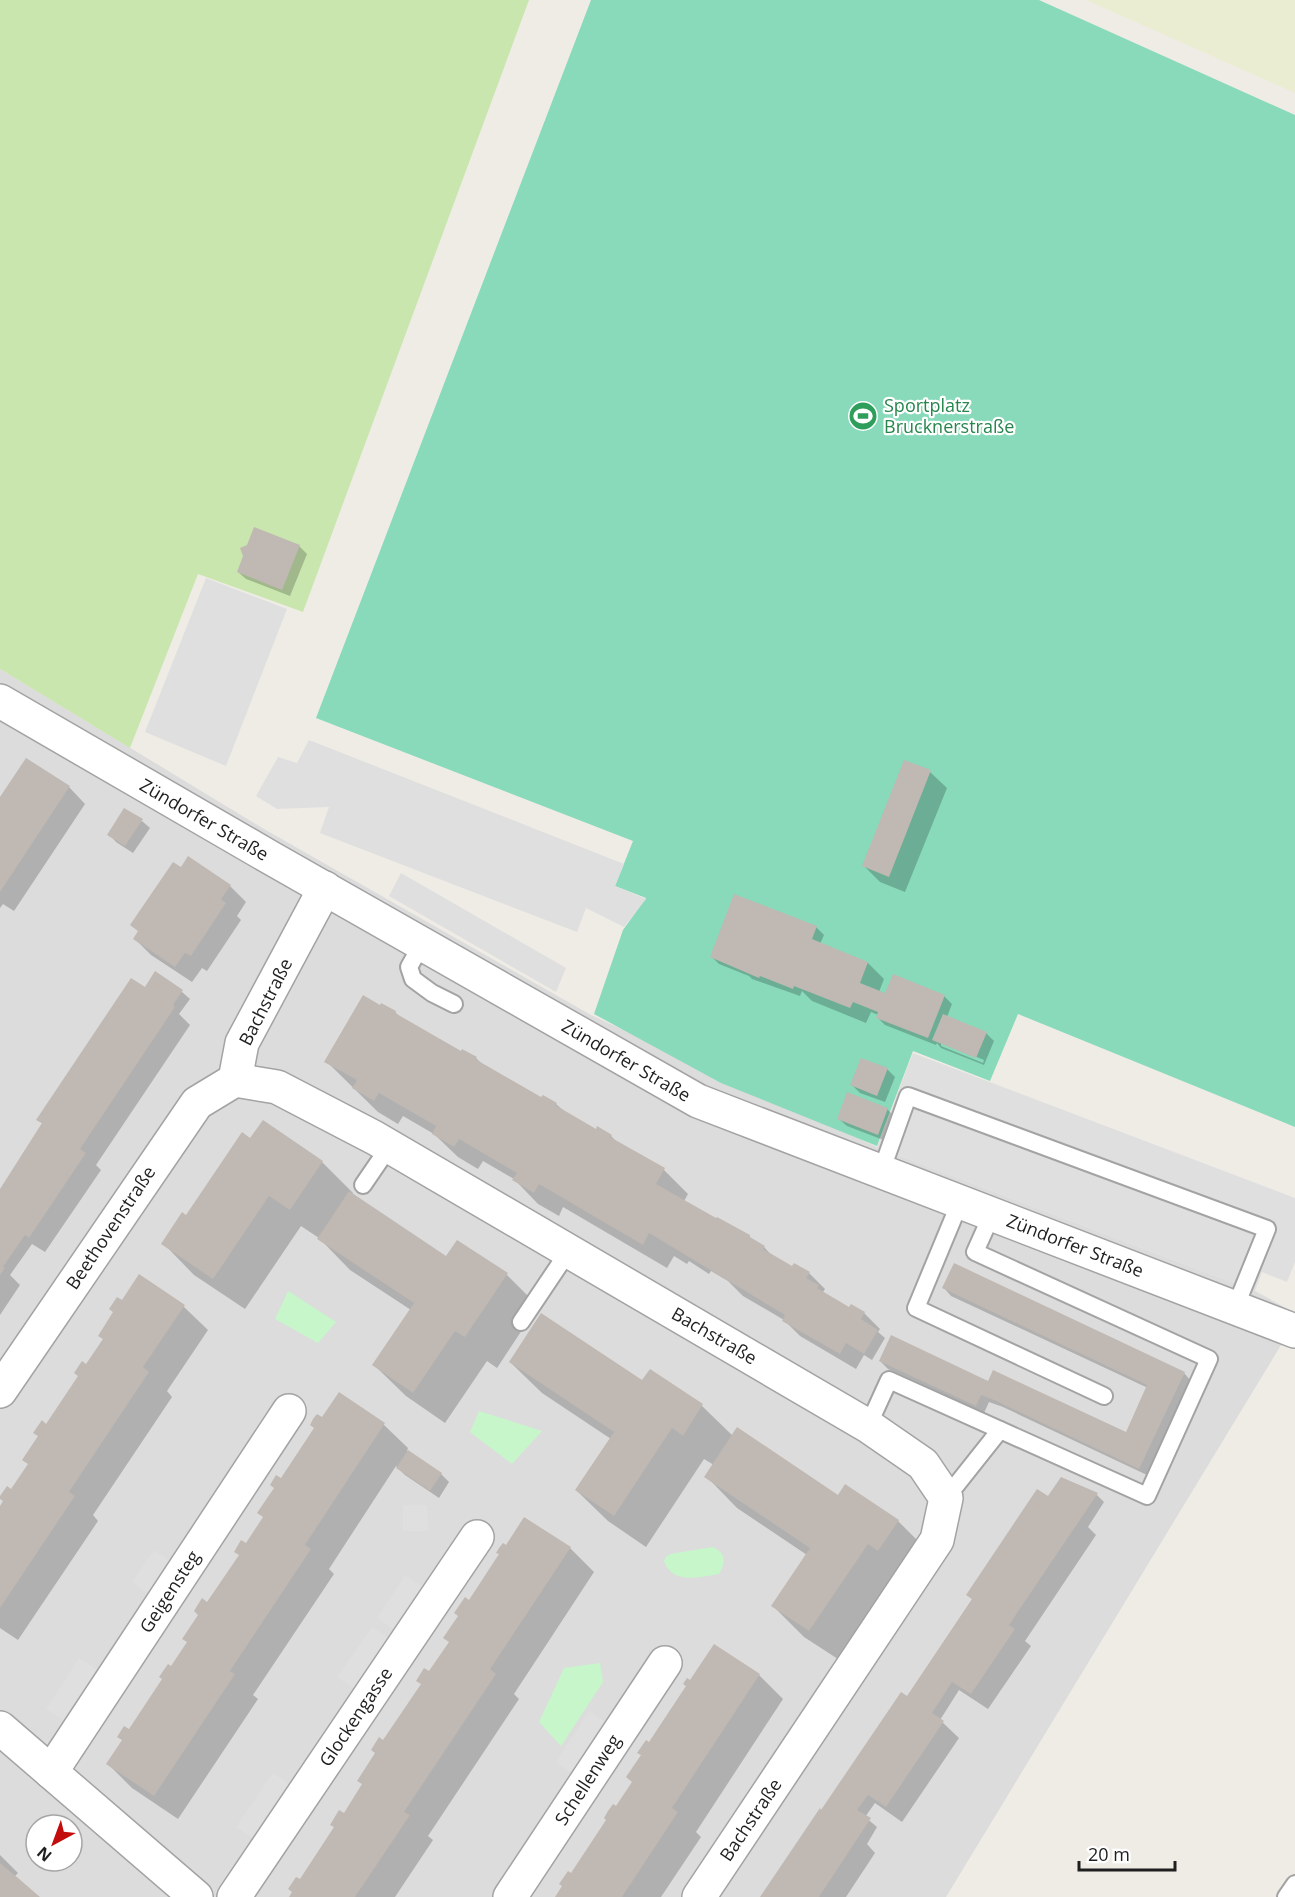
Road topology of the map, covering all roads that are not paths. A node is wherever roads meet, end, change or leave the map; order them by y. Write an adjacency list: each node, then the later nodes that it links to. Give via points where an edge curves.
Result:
1 (4, 714): 2 (street, Zündorfer Straße)
2 (325, 888): 3 (street, Zündorfer Straße); 5 (street, Bachstraße, via 242,1043)
3 (422, 944): 4 (lane, via 409,967 413,979); 7 (street, Zündorfer Straße, via 698,1101)
4 (454, 1004)
5 (235, 1080): 6 (street, Bachstraße, via 277,1087); 15 (street, Beethovenstraße, via 197,1102)
6 (389, 1147): 8 (lane); 11 (street, Bachstraße)
7 (881, 1172): 9 (street, Zündorfer Straße); 12 (lane, via 908,1096 1267,1229)
8 (363, 1185)
9 (960, 1202): 10 (street, Zündorfer Straße); 16 (lane, via 916,1308)
10 (992, 1214): 12 (street, Zündorfer Straße); 19 (lane, via 975,1252 1209,1359 1147,1496)
11 (568, 1252): 13 (lane); 18 (street, Bachstraße)
12 (1235, 1308): 14 (street, Zündorfer Straße)
13 (521, 1322)
14 (1295, 1331)
15 (0, 1391)
16 (1104, 1396)
17 (289, 1411): 24 (street, Geigensteg)
18 (868, 1426): 19 (lane, via 890,1380); 20 (street, Bachstraße, via 923,1464)
19 (1000, 1430): 20 (lane)
20 (946, 1498): 29 (street, Bachstraße, via 937,1540)
21 (477, 1537): 27 (street, Glockengasse)
22 (665, 1663): 28 (street, Schellenweg)
23 (0, 1728): 24 (street)
24 (51, 1772): 26 (street)
25 (1295, 1884): 30 (lane)
26 (196, 1897)
27 (234, 1897)
28 (510, 1897)
29 (699, 1897)
30 (1286, 1897)

